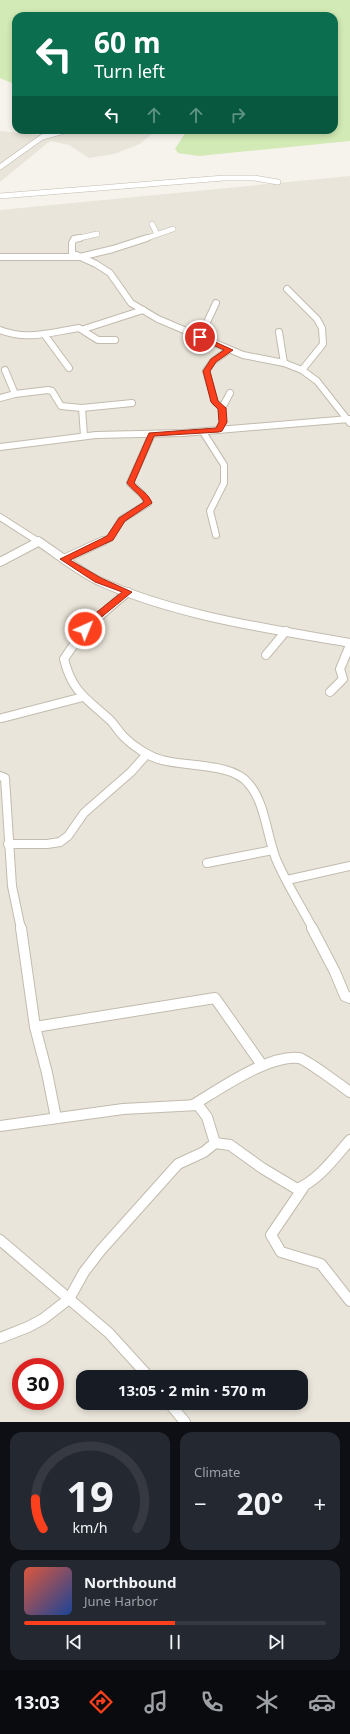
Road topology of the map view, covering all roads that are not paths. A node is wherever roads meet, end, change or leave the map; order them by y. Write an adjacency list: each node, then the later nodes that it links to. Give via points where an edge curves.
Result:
1 (53, 134): 2 (street, via 42,137)
2 (0, 167)
3 (278, 182): 4 (street, via 254,178 224,178)
4 (0, 196)
5 (152, 224): 8 (street)
6 (173, 229): 8 (street)
7 (97, 234): 9 (street, via 74,239 72,254)
8 (157, 234): 9 (street)
9 (80, 257): 10 (street); 13 (street, via 110,273 131,303)
10 (0, 259)
11 (287, 289): 24 (street, via 317,319 322,328 324,344)
12 (216, 303): 18 (street)
13 (143, 310): 15 (street); 18 (street)
14 (0, 330): 17 (street, via 16,336)
15 (84, 330): 17 (street, via 79,328); 19 (street, via 100,341)
16 (279, 332): 21 (street)
17 (44, 334): 22 (street)
18 (200, 337): 20 (street)
19 (115, 340)
20 (229, 350): 21 (street); 30 (street, via 213,361 206,371 215,402)
21 (284, 363): 24 (street)
22 (69, 368)
23 (5, 370): 26 (street)
24 (302, 370): 31 (street, via 317,381)
25 (230, 393): 30 (street)
26 (15, 394): 27 (street); 29 (street, via 48,390 52,391 61,406)
27 (0, 398)
28 (132, 402): 29 (street)
29 (82, 408): 35 (street)
30 (222, 408): 32 (street, via 223,422)
31 (349, 420): 32 (street)
32 (219, 430): 33 (street)
33 (203, 432): 34 (street); 38 (street, via 224,465 224,483 210,510)
34 (152, 434): 35 (street); 40 (street, via 130,483 148,503 122,520 110,538)
35 (84, 436): 36 (street)
36 (0, 446)
37 (0, 517): 39 (street)
38 (216, 535)
39 (38, 542): 40 (street); 41 (street)
40 (64, 559): 42 (street, via 98,580)
41 (0, 562)
42 (128, 592): 43 (street, via 197,614); 47 (street, via 95,618 75,641 64,659 68,675)
43 (286, 631): 44 (street); 45 (street)
44 (350, 644): 46 (street, via 340,669 343,679)
45 (266, 655)
46 (330, 692)
47 (83, 696): 48 (street); 49 (street, via 90,705 112,721 124,737)
48 (2, 718)
49 (146, 754): 51 (street, via 131,772 84,813 68,836 60,842); 52 (street, via 181,765 224,769 240,775 249,783 257,797)
50 (0, 776): 51 (street, via 5,778 6,783)
51 (8, 844): 57 (street, via 12,886)
52 (273, 850): 53 (street); 55 (street)
53 (207, 863)
54 (350, 866): 55 (street)
55 (287, 880): 56 (street, via 345,996)
56 (350, 998)
57 (35, 1027): 58 (street, via 215,998); 61 (street)
58 (262, 1065): 59 (street, via 291,1057 300,1058); 60 (street)
59 (350, 1092)
60 (193, 1105): 61 (street, via 132,1107); 64 (street, via 202,1108)
61 (56, 1118): 62 (street)
62 (0, 1126)
63 (350, 1140): 65 (street)
64 (215, 1143): 65 (street, via 230,1146 289,1185 297,1189); 67 (street, via 208,1150 178,1164 101,1250 84,1272)
65 (303, 1188): 68 (street, via 271,1236 281,1252 321,1264)
66 (0, 1240): 67 (street)
67 (69, 1299): 69 (street, via 43,1319); 70 (street, via 109,1333)
68 (350, 1301)
69 (0, 1338)
70 (143, 1370)
71 (175, 1410): 72 (street)
72 (186, 1422)

